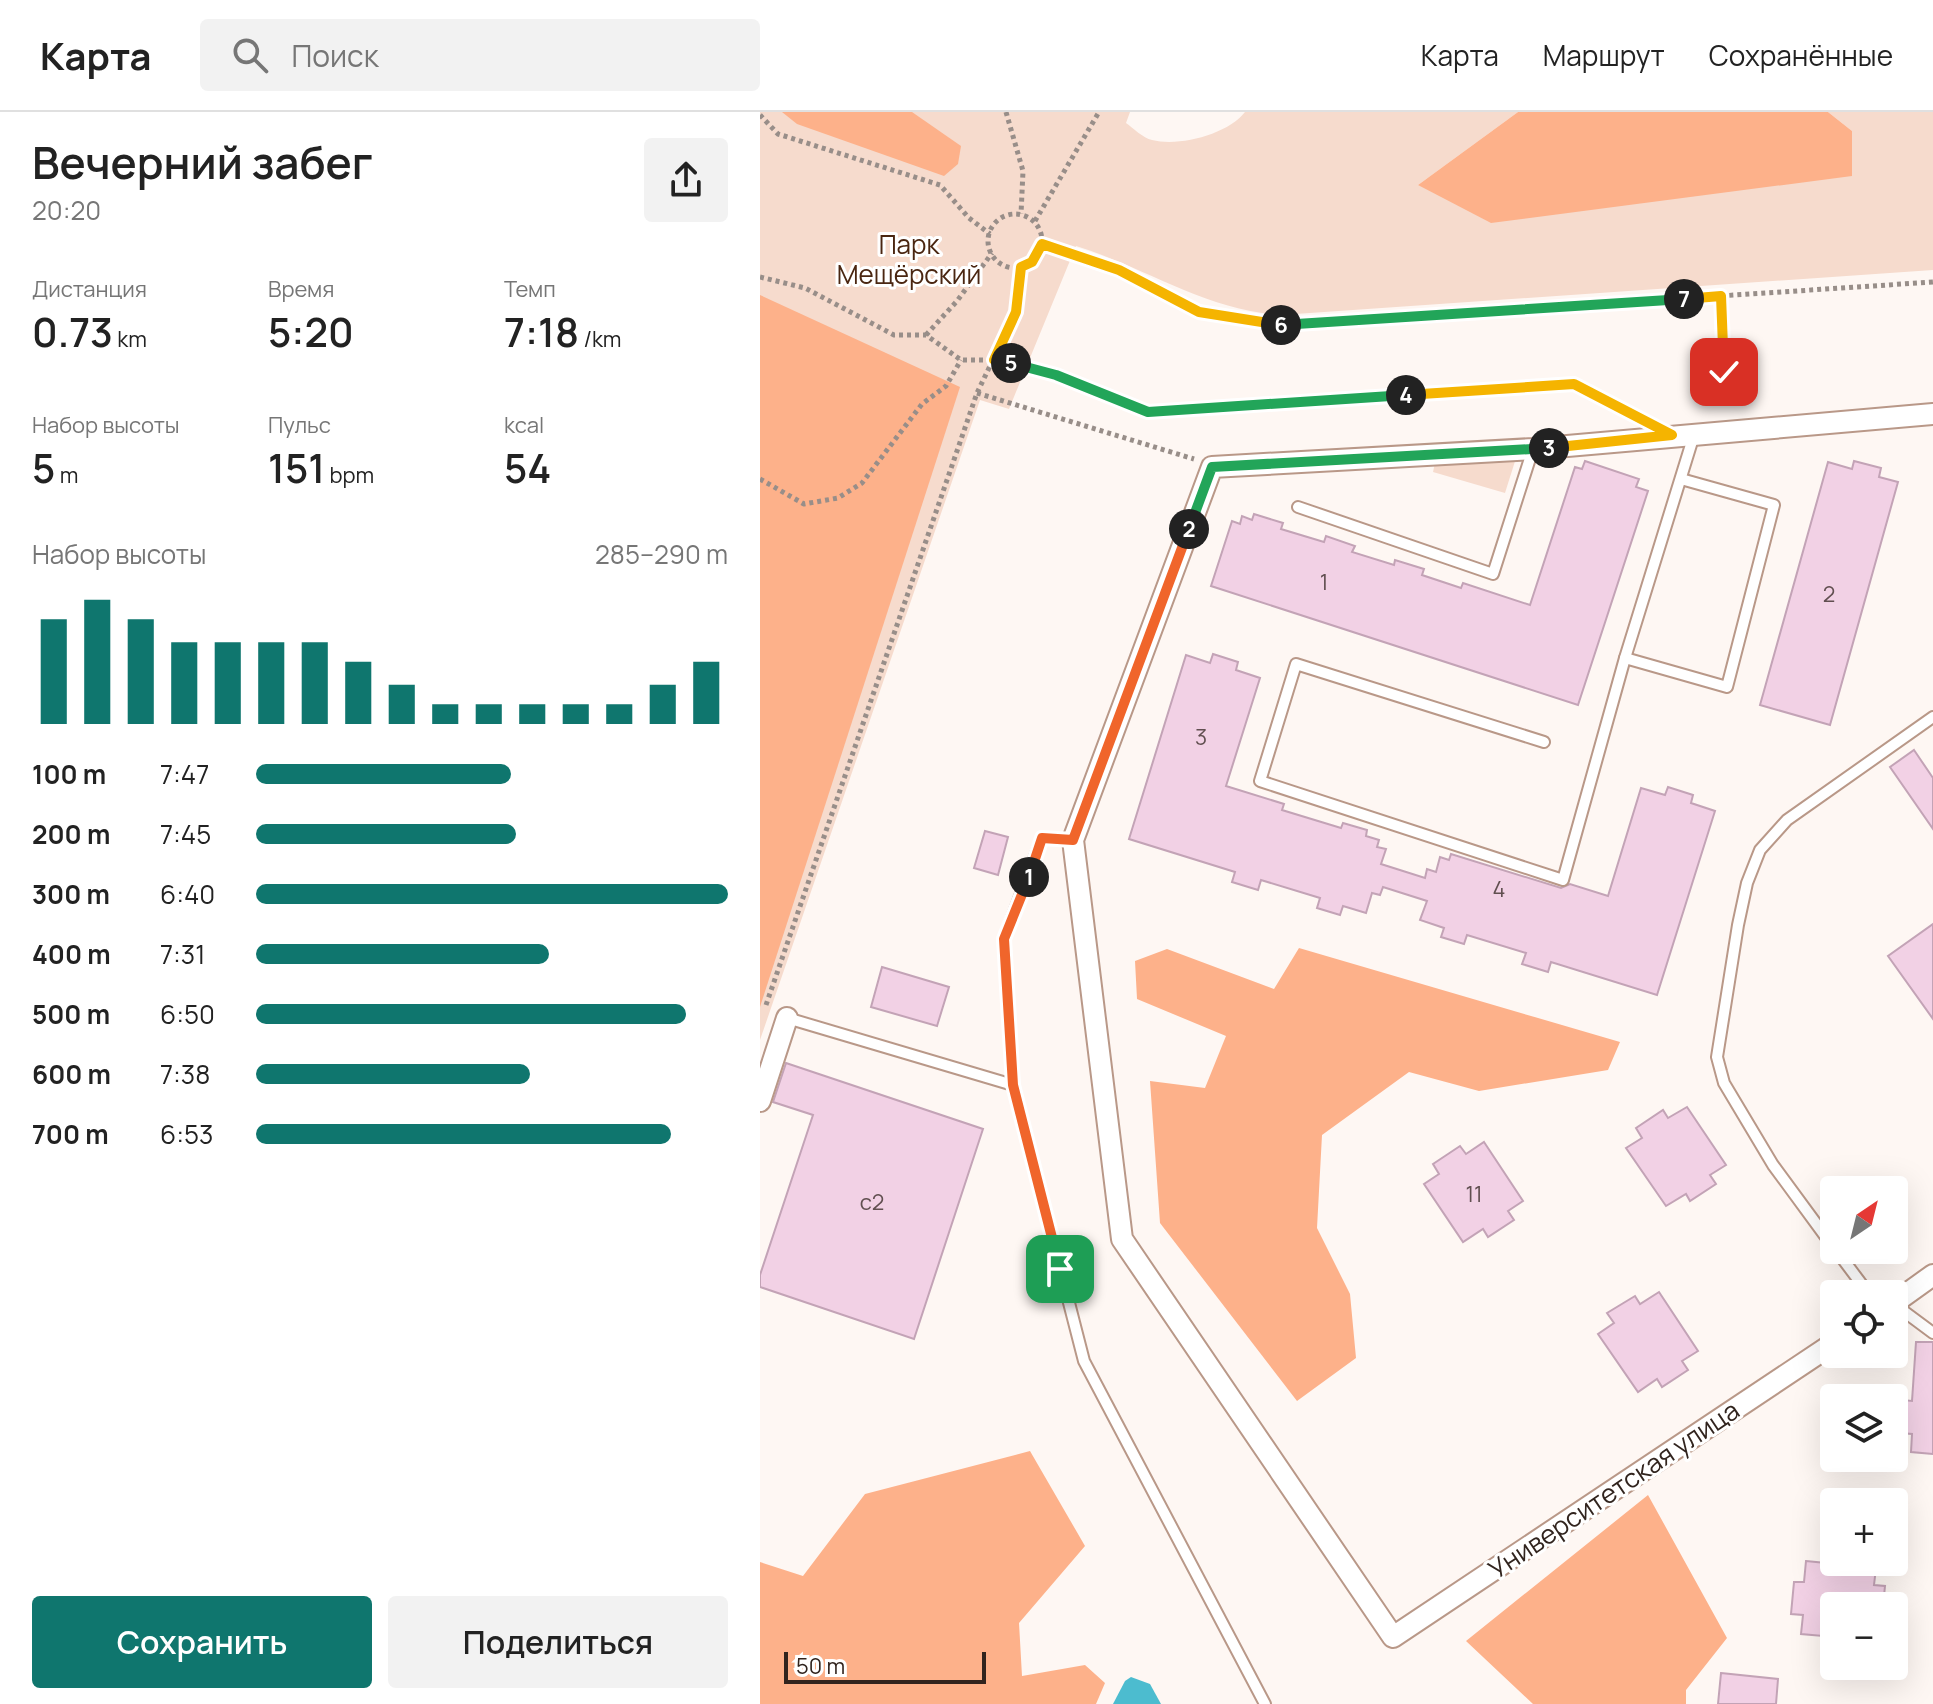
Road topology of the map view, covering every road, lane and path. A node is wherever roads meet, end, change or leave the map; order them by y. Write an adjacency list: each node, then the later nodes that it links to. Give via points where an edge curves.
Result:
1 (1006, 112): 4 (path, via 1023,171)
2 (1099, 112): 5 (path)
3 (760, 115): 6 (path, via 778,134 940,185)
4 (1021, 214): 5 (path); 6 (path, via 1003,217)
5 (1034, 221): 7 (path)
6 (990, 234): 8 (path)
7 (1042, 244): 9 (path, via 1032,262); 12 (path, via 1119,270 1199,312 1278,325)
8 (992, 253): 9 (path, via 1006,266); 13 (path)
9 (1021, 267): 15 (path, via 1016,312)
10 (760, 277): 13 (path, via 805,288 894,335)
11 (1933, 282): 12 (path)
12 (1721, 296): 16 (path)
13 (926, 335): 14 (path)
14 (961, 360): 15 (path); 23 (path, via 946,386 922,404 862,483 838,498 804,504)
15 (994, 360): 17 (path); 20 (path, via 1056,375 1148,412 1574,384)
16 (1724, 372)
17 (977, 393): 22 (path); 30 (path)
18 (1933, 414): 19 (street)
19 (1695, 433): 20 (street); 24 (lane)
20 (1672, 435): 21 (street)
21 (1533, 449): 25 (lane, via 1493,574); 29 (street, via 1212,467)
22 (1194, 459)
23 (760, 479)
24 (1681, 479): 26 (lane); 26 (lane, via 1774,505 1727,687)
25 (1298, 507)
26 (1625, 658): 28 (lane, via 1563,880 1260,781 1296,664)
27 (1933, 717): 34 (lane, via 1787,820 1760,850 1747,883 1717,1057 1724,1083 1773,1165)
28 (1544, 742)
29 (1073, 840): 32 (lane, via 1042,838 1004,939); 41 (street, Университетская улица, via 1122,1239 1393,1637)
30 (765, 1009)
31 (787, 1018): 32 (lane); 33 (street)
32 (1013, 1085): 42 (lane, via 1084,1361)
33 (760, 1101)
34 (1820, 1229)
35 (1846, 1264): 37 (lane)
36 (1933, 1275): 38 (street)
37 (1858, 1280)
38 (1908, 1293)
39 (1908, 1314): 40 (lane)
40 (1933, 1333)
41 (1820, 1352)
42 (1265, 1704)

